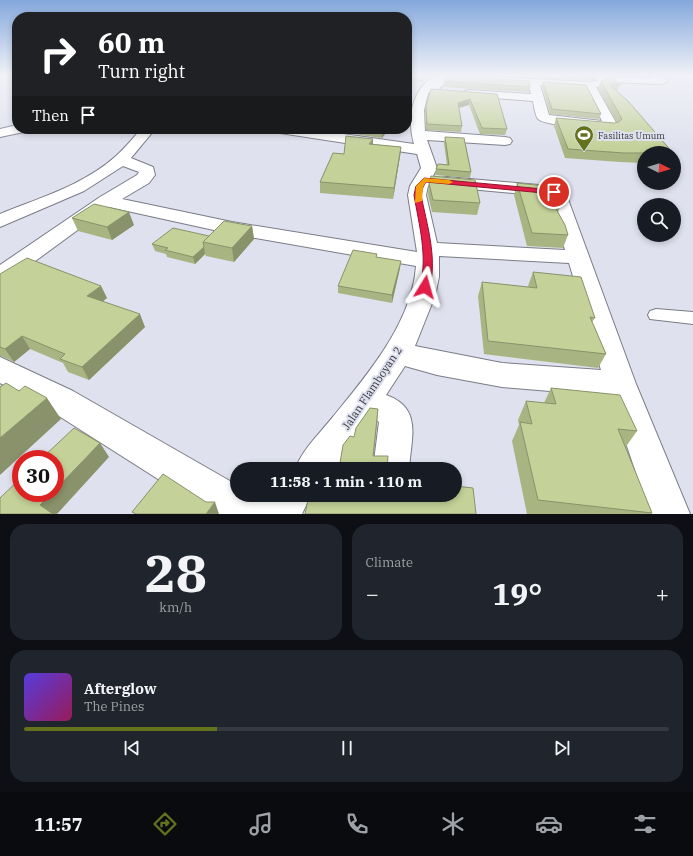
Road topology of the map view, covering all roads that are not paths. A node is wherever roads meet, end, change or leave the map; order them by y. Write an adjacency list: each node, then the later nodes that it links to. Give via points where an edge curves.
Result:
1 (426, 100): 9 (street, Jalan Flamboyan 2)
2 (539, 100): 3 (street, via 543,117 551,121 611,125)
3 (598, 100)
4 (12, 130): 5 (street)
5 (0, 133)
6 (144, 134): 10 (street)
7 (334, 134): 9 (street)
8 (504, 141): 9 (street)
9 (421, 142): 11 (street, Jalan Flamboyan 2, via 429,168)
10 (121, 160): 12 (street, via 144,168 147,175); 13 (street, via 79,186)
11 (424, 180): 14 (street, Jalan Flamboyan 2, via 419,186 418,200); 15 (street, via 554,192 560,195)
12 (106, 201): 14 (street, via 232,228); 16 (street)
13 (0, 221)
14 (428, 255): 15 (street); 19 (street, Jalan Flamboyan 2, via 423,296)
15 (578, 257): 21 (street)
16 (4, 268)
17 (656, 315): 18 (lane)
18 (693, 318)
19 (398, 353): 21 (street, via 502,375); 22 (street, Jalan Flamboyan 2)
20 (0, 369): 27 (street, via 62,401)
21 (621, 384): 30 (street)
22 (362, 405): 23 (street, Jalan Flamboyan 2); 24 (street, via 386,408 396,419)
23 (318, 462)
24 (392, 462)
25 (287, 502): 28 (street)
26 (388, 502): 29 (street)
27 (250, 514)
28 (278, 514)
29 (387, 514)
30 (670, 514)

